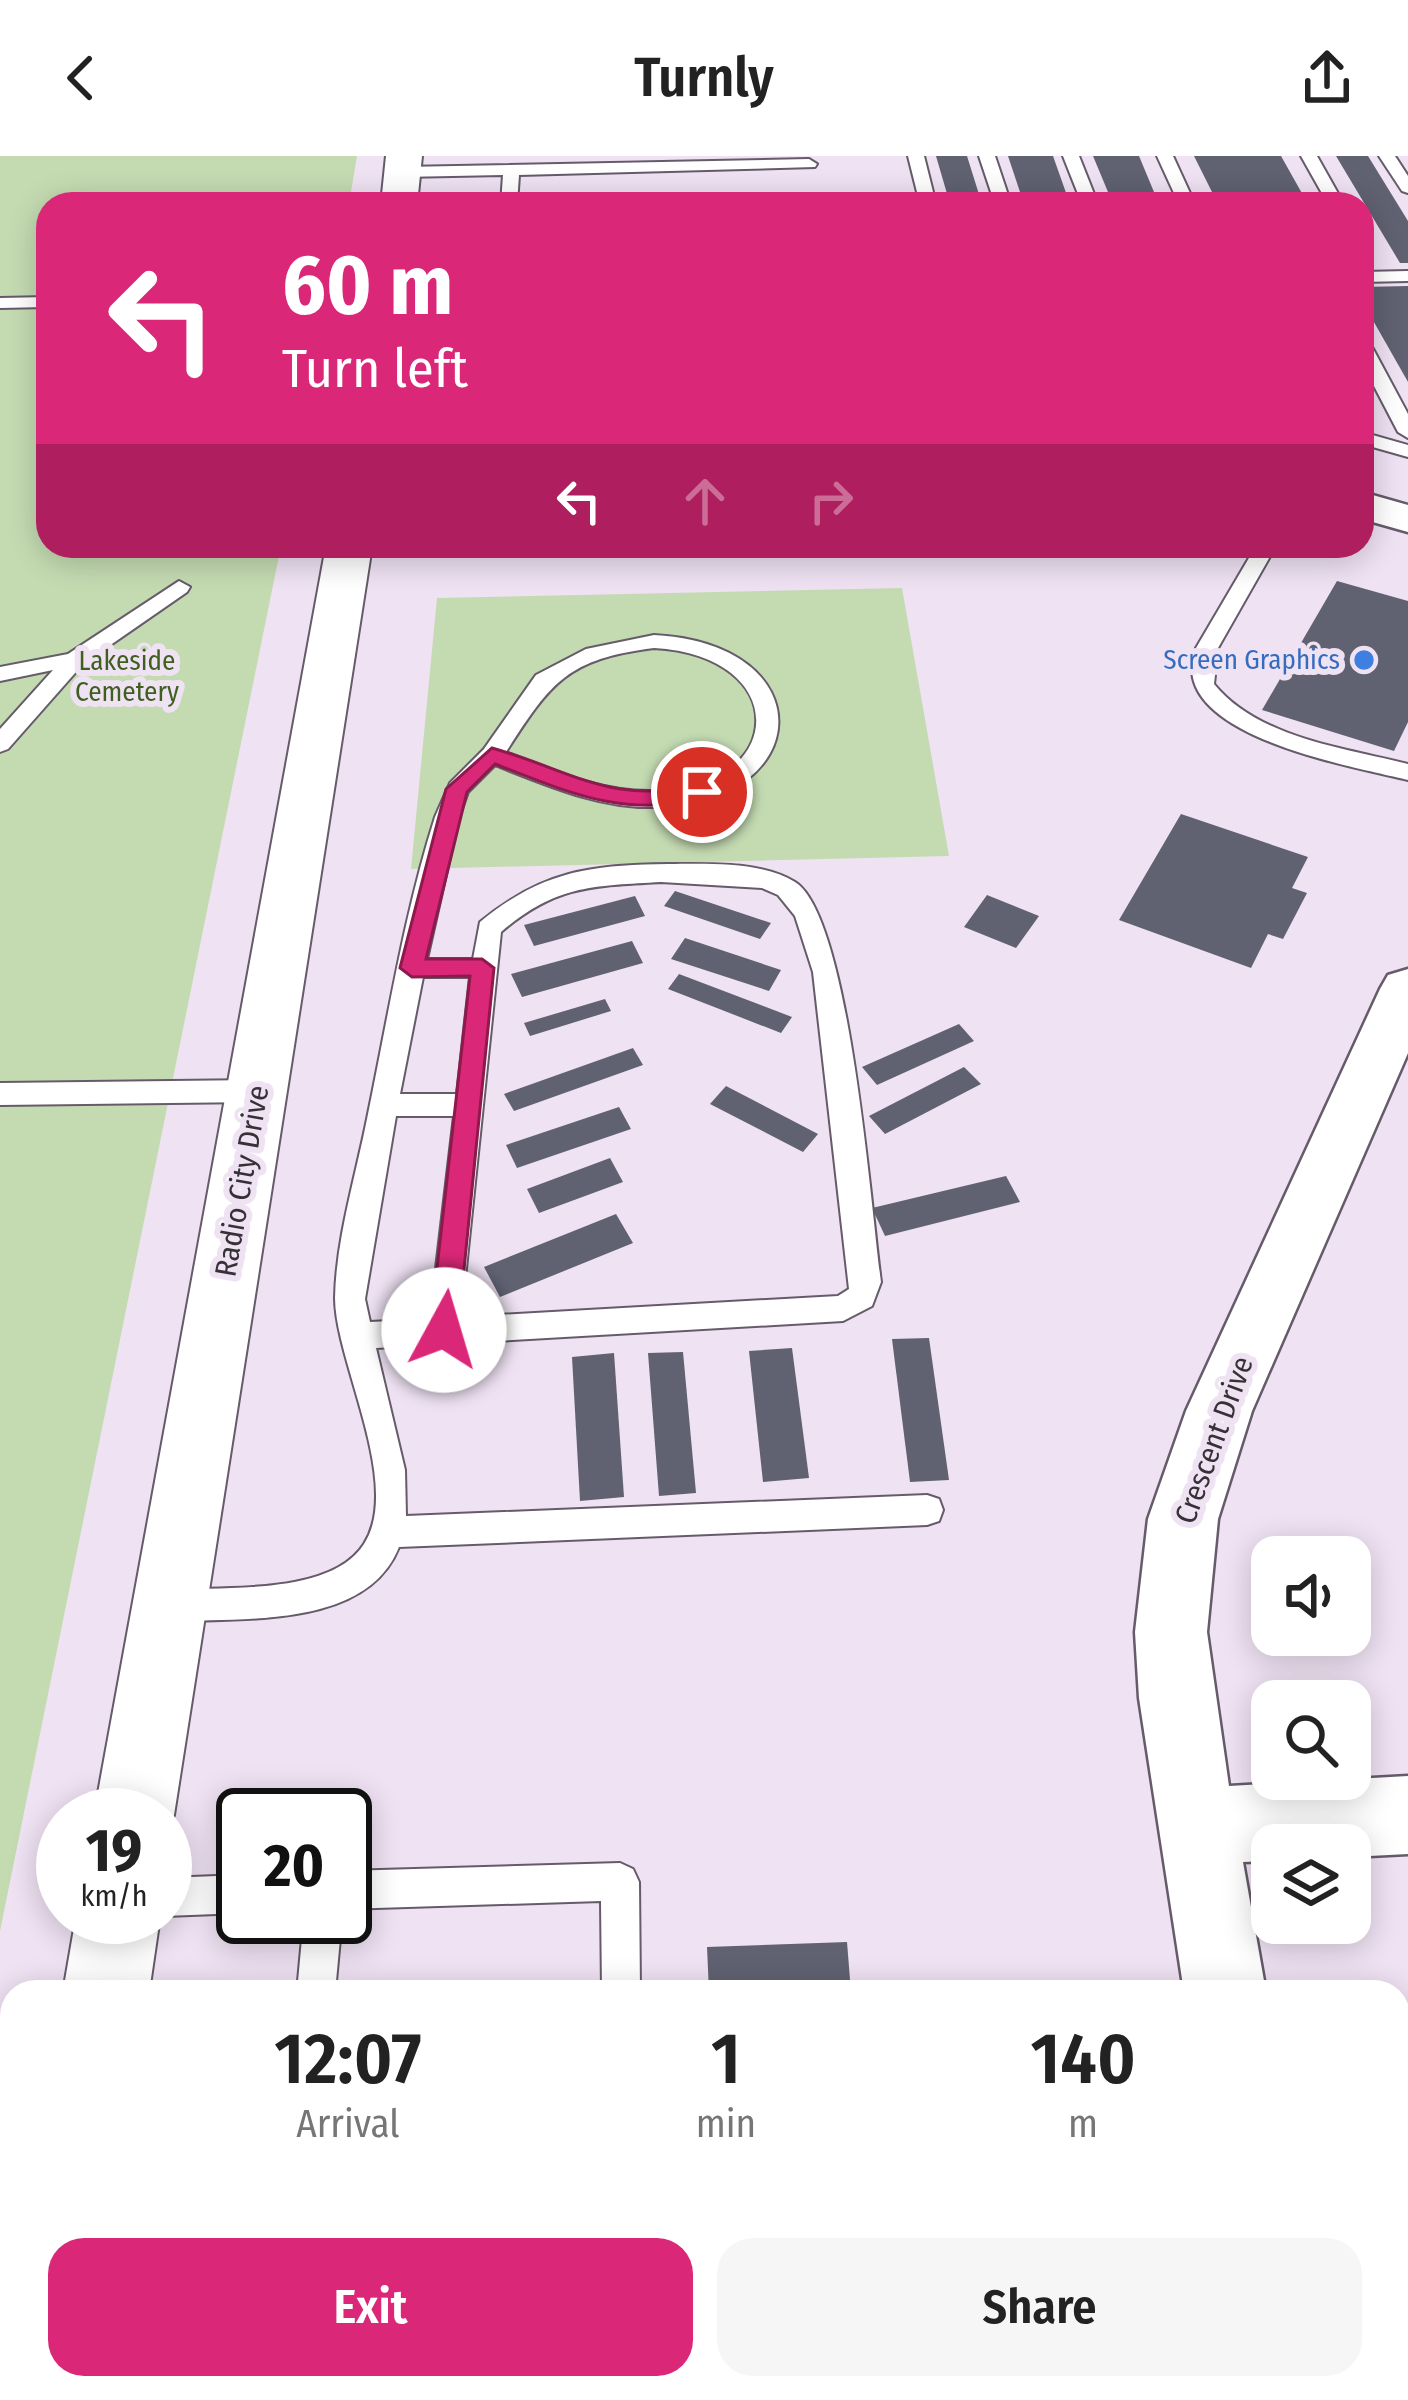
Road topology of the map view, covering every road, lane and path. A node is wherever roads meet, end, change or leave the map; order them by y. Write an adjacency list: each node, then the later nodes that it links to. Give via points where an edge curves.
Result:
1 (916, 156): 12 (lane)
2 (987, 156): 13 (lane)
3 (1071, 156): 14 (lane)
4 (1165, 156): 15 (lane)
5 (1309, 156): 16 (lane)
6 (1387, 156): 10 (lane)
7 (809, 164): 8 (lane)
8 (511, 170): 9 (lane); 11 (lane)
9 (401, 178)
10 (1408, 188)
11 (510, 192)
12 (925, 192)
13 (999, 192)
14 (1085, 192)
15 (1182, 192)
16 (1329, 192)
17 (1374, 272): 18 (lane)
18 (1408, 276)
19 (36, 302): 20 (lane)
20 (0, 303)
21 (1374, 368): 22 (lane)
22 (1408, 432)
23 (1374, 441): 24 (lane)
24 (1408, 451)
25 (1374, 509): 26 (street)
26 (1408, 519)
27 (351, 558): 39 (main road, Radio City Drive)
28 (1259, 558): 34 (lane, via 1201,664 1203,692 1224,714 1343,758)
29 (179, 587): 30 (lane)
30 (75, 658): 31 (lane); 32 (lane)
31 (0, 674)
32 (0, 744)
33 (492, 755): 33 (lane, via 540,683 577,659 636,643 677,643 745,668 772,723 761,750 736,776 661,801 585,790); 35 (lane, via 457,789)
34 (1408, 772)
35 (412, 968): 36 (lane); 41 (lane)
36 (482, 968): 42 (lane); 43 (lane, via 489,928 536,892 608,877 700,873 752,875 788,890 812,922 826,972 866,1282 861,1298 843,1308)
37 (1408, 989): 38 (street, Crescent Drive)
38 (1393, 1061): 50 (street, Crescent Drive, via 1219,1411 1183,1519 1171,1632)
39 (258, 1091): 40 (lane); 47 (main road, Radio City Drive)
40 (0, 1094)
41 (385, 1105): 42 (lane); 44 (lane, via 350,1299)
42 (467, 1105): 43 (lane)
43 (444, 1330): 44 (lane)
44 (354, 1336): 46 (lane, via 393,1482)
45 (927, 1510): 46 (lane)
46 (388, 1532): 47 (lane, via 380,1556 355,1580 318,1594)
47 (168, 1606): 48 (main road, Radio City Drive)
48 (138, 1788)
49 (1408, 1815): 50 (street)
50 (1198, 1826): 57 (street, Crescent Drive)
51 (372, 1889): 56 (lane, via 620,1882)
52 (114, 1944): 54 (main road)
53 (320, 1944): 55 (lane)
54 (108, 1980)
55 (317, 1980)
56 (620, 1980)
57 (1224, 1980)

